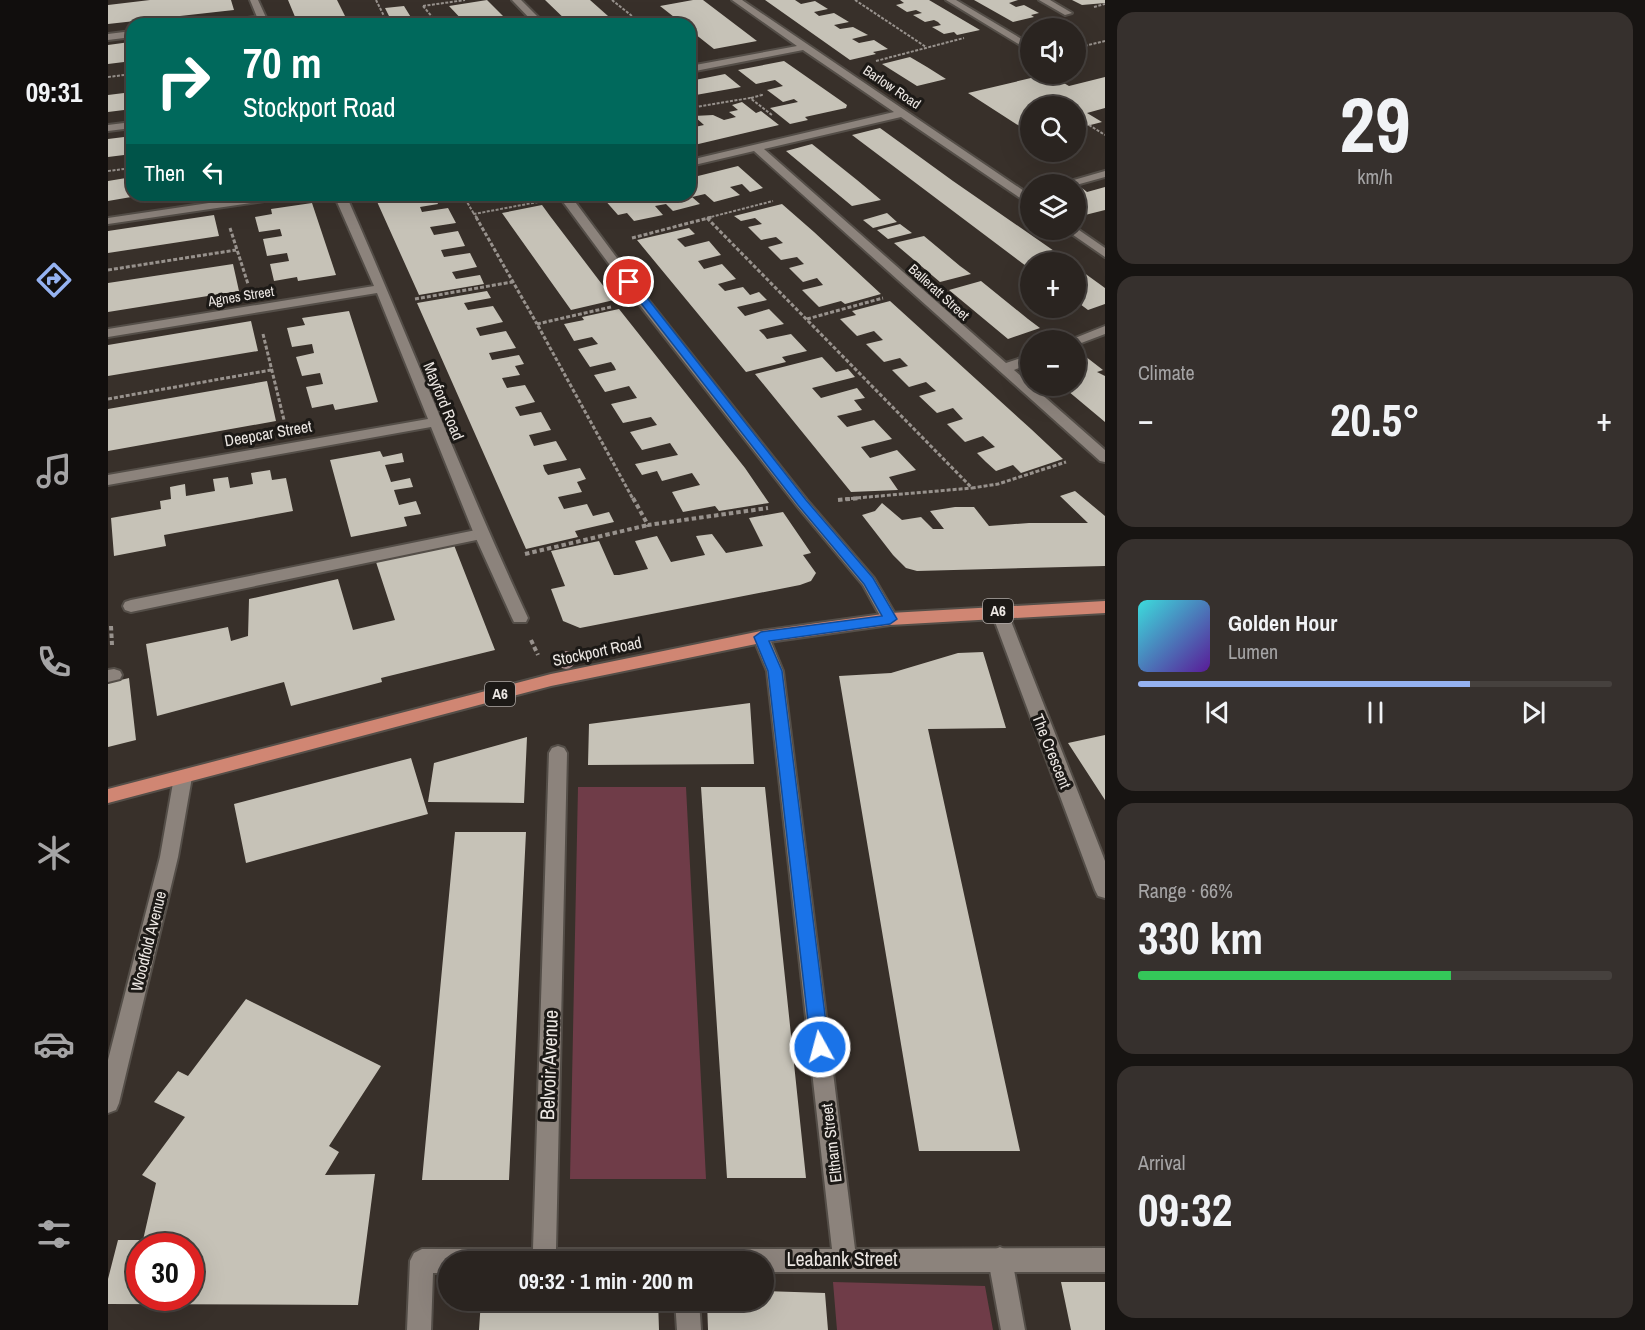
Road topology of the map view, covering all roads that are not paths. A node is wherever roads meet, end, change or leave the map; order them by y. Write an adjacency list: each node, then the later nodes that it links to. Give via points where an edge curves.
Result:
1 (254, 0): 7 (street)
2 (516, 0): 8 (street)
3 (736, 0): 12 (street, Barlow Road)
4 (950, 0): 11 (street)
5 (1043, 0): 6 (street)
6 (1068, 13)
7 (261, 18)
8 (534, 18)
9 (126, 35): 10 (street)
10 (108, 37)
11 (1020, 42)
12 (804, 47): 13 (street); 14 (street, Barlow Road)
13 (696, 68)
14 (903, 113): 17 (street); 21 (street, Barlow Road)
15 (126, 126): 16 (street)
16 (108, 128)
17 (756, 147): 18 (street); 33 (street, Balleratt Street)
18 (696, 162)
19 (1105, 174): 20 (street)
20 (1086, 179)
21 (1020, 192)
22 (244, 201): 25 (street)
23 (343, 201): 28 (street, Mayford Road)
24 (569, 201): 42 (street, via 802,503 869,582)
25 (108, 221)
26 (1086, 240): 27 (street)
27 (1105, 253)
28 (380, 289): 30 (street, Agnes Street); 34 (street, Mayford Road)
29 (1105, 330): 31 (street)
30 (108, 333)
31 (1086, 337)
32 (1020, 362): 33 (street)
33 (1003, 369): 35 (street, Balleratt Street)
34 (435, 422): 36 (street, Deepcar Street); 37 (street, Mayford Road)
35 (1101, 455)
36 (108, 480)
37 (481, 534): 38 (street); 41 (street, Mayford Road)
38 (131, 606)
39 (1105, 607): 40 (highway, Stockport Road / A6)
40 (999, 611): 42 (highway, Stockport Road / A6); 47 (street, The Crescent)
41 (520, 618)
42 (890, 619): 43 (highway, Stockport Road / A6)
43 (761, 637): 45 (highway, Stockport Road / A6, via 551,680); 50 (street, Eltham Street, via 775,671)
44 (558, 753): 49 (street, Belvoir Avenue)
45 (183, 777): 46 (highway, Stockport Road / A6); 48 (street, Woodfold Avenue, via 169,857)
46 (108, 796)
47 (1105, 890)
48 (108, 1103)
49 (544, 1251)
50 (845, 1259): 51 (street, Leabank Street); 52 (street, Leabank Street)
51 (774, 1260)
52 (1000, 1260): 53 (street, Leabank Street); 58 (street)
53 (1105, 1260)
54 (438, 1261): 56 (street, via 422,1261)
55 (688, 1311): 57 (street)
56 (419, 1330)
57 (689, 1330)
58 (1013, 1330)

